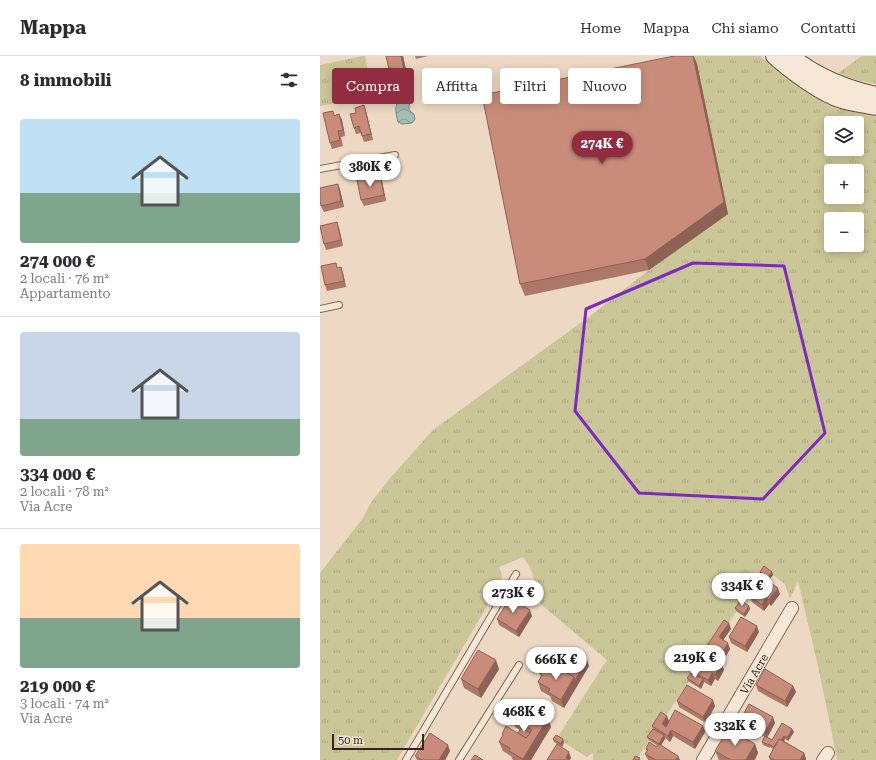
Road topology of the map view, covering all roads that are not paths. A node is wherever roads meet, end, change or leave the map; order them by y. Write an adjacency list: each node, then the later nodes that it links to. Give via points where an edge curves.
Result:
1 (774, 56): 4 (street, via 823,91 841,100)
2 (791, 56): 3 (street, via 820,76 845,87)
3 (876, 95)
4 (876, 107)
5 (394, 155): 6 (lane)
6 (320, 169)
7 (339, 305): 8 (lane)
8 (320, 309)
9 (516, 574): 12 (lane)
10 (792, 608): 14 (street, Via Acre)
11 (519, 665): 13 (lane)
12 (406, 760)
13 (459, 760)
14 (703, 760)

